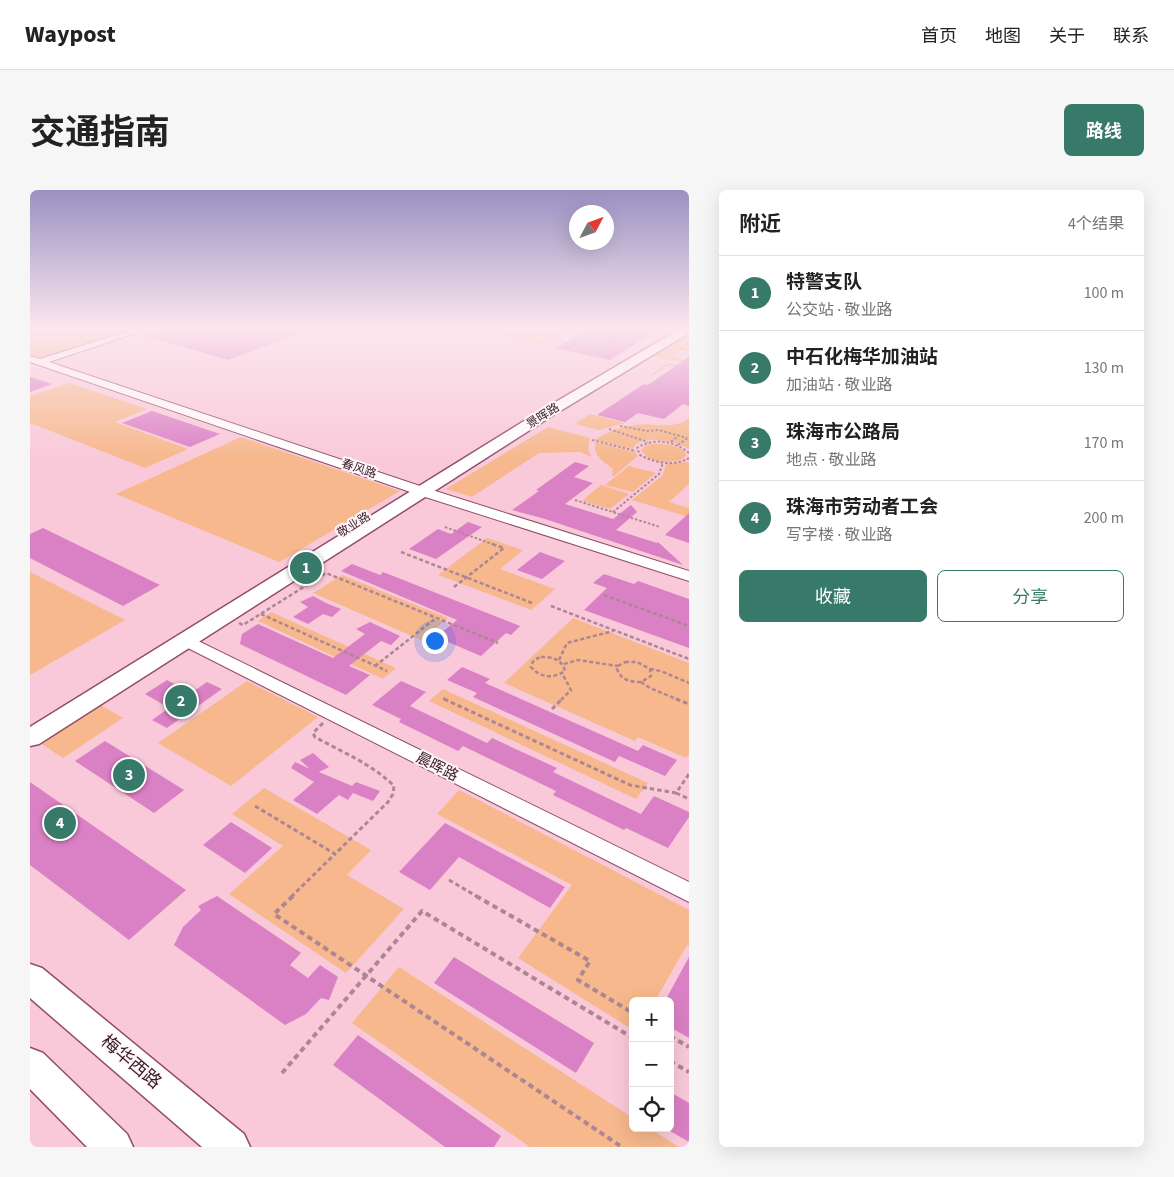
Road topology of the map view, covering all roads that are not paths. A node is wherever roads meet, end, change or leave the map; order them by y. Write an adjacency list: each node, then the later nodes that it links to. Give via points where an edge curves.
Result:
1 (67, 372): 4 (street, 春风路)
2 (600, 372): 4 (main road, 敬业路)
3 (615, 372): 4 (main road, 景晖路)
4 (419, 490): 5 (street, 春风路); 6 (main road, 敬业路); 7 (main road, 敬业路)
5 (689, 576)
6 (186, 640): 8 (main road, 敬业路); 9 (street, 晨晖路)
7 (30, 722)
8 (30, 738)
9 (689, 893)
10 (30, 978): 13 (main road, 梅华西路)
11 (30, 1065): 12 (main road)
12 (114, 1147)
13 (231, 1147)

